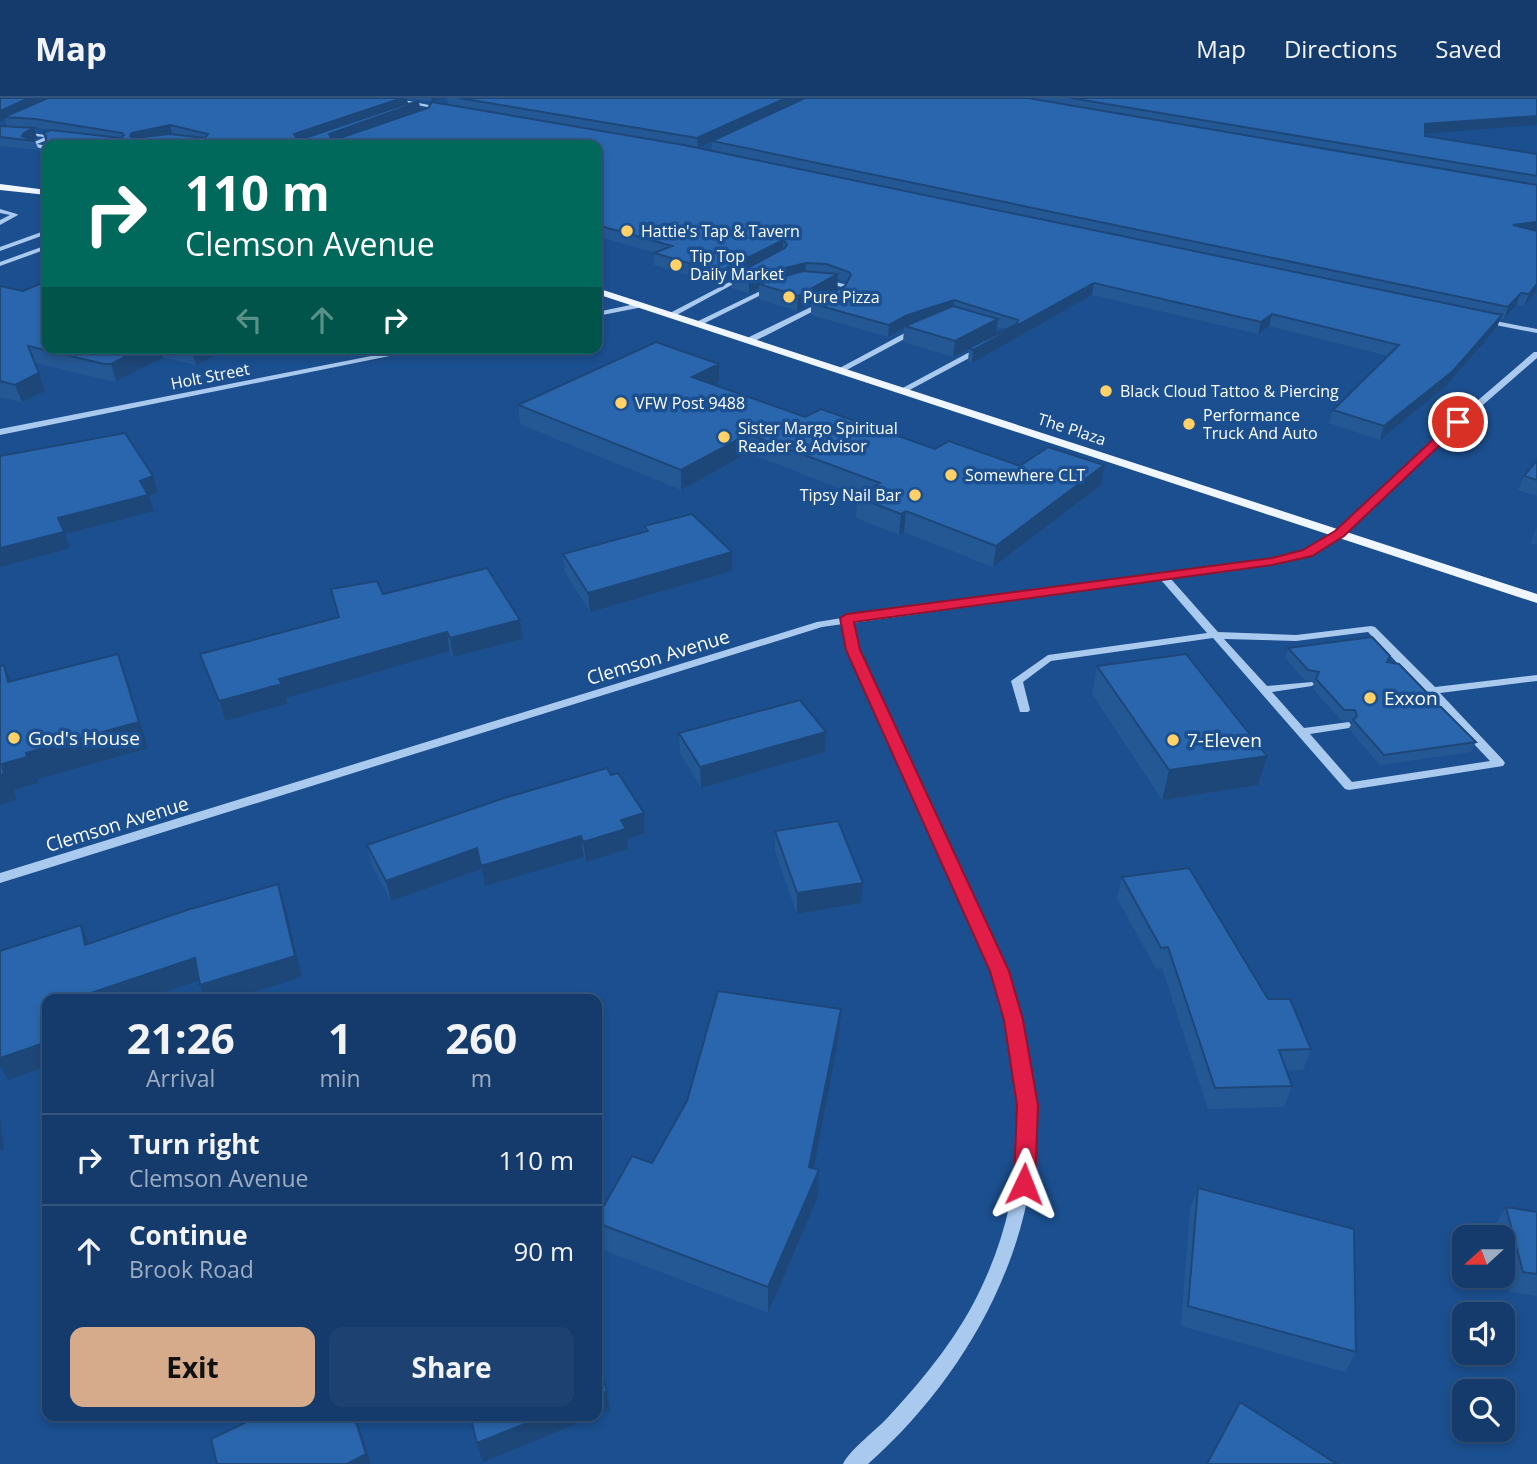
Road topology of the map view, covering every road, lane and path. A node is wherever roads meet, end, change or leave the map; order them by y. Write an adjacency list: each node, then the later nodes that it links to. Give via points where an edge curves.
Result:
1 (386, 98): 3 (street)
2 (444, 102): 3 (street)
3 (432, 106): 4 (street); 5 (street); 6 (street)
4 (406, 110)
5 (452, 110)
6 (427, 114)
7 (0, 131): 8 (street)
8 (52, 135): 9 (street); 10 (street, via 31,145)
9 (62, 137)
10 (42, 147)
11 (0, 187): 12 (main road)
12 (42, 192)
13 (0, 211): 14 (street, via 15,215)
14 (0, 223)
15 (42, 234): 17 (street)
16 (5, 239): 17 (street)
17 (19, 242): 18 (street)
18 (0, 248)
19 (42, 249): 20 (street)
20 (0, 264)
21 (759, 269): 27 (street)
22 (818, 278): 32 (street, via 845,286 841,295)
23 (783, 282): 29 (street)
24 (602, 293): 25 (main road, The Plaza)
25 (640, 305): 26 (street); 27 (main road, The Plaza)
26 (602, 313)
27 (670, 315): 29 (main road, The Plaza)
28 (1473, 318): 31 (street)
29 (696, 324): 32 (main road, The Plaza)
30 (930, 325): 36 (street, via 908,332)
31 (1537, 331)
32 (748, 341): 36 (main road, The Plaza)
33 (988, 346): 37 (street)
34 (395, 354): 38 (street, Holt Street)
35 (1537, 355): 39 (street, Clemson Avenue)
36 (838, 371): 37 (main road, The Plaza)
37 (901, 391): 39 (main road, The Plaza)
38 (0, 432)
39 (1339, 534): 40 (street, Clemson Avenue, via 1307,553 1272,562); 41 (main road, The Plaza)
40 (1164, 576): 42 (street, Clemson Avenue); 43 (street)
41 (1537, 599)
42 (847, 618): 55 (street, Clemson Avenue); 56 (street, via 853,650 999,971 1028,1105 1024,1184 1015,1226 981,1312 955,1354 885,1438)
43 (1214, 635): 44 (street, via 1296,638 1371,629); 48 (street); 50 (street, via 1048,658 1017,681)
44 (1409, 667): 45 (street); 49 (street)
45 (1391, 670)
46 (1537, 678): 49 (street)
47 (1308, 684): 48 (street)
48 (1263, 690): 54 (street)
49 (1432, 691): 51 (street)
50 (1024, 710)
51 (1451, 710): 52 (street); 54 (street, via 1499,763 1349,786)
52 (1434, 713)
53 (1345, 725): 54 (street)
54 (1301, 732)
55 (0, 878)
56 (853, 1464)

